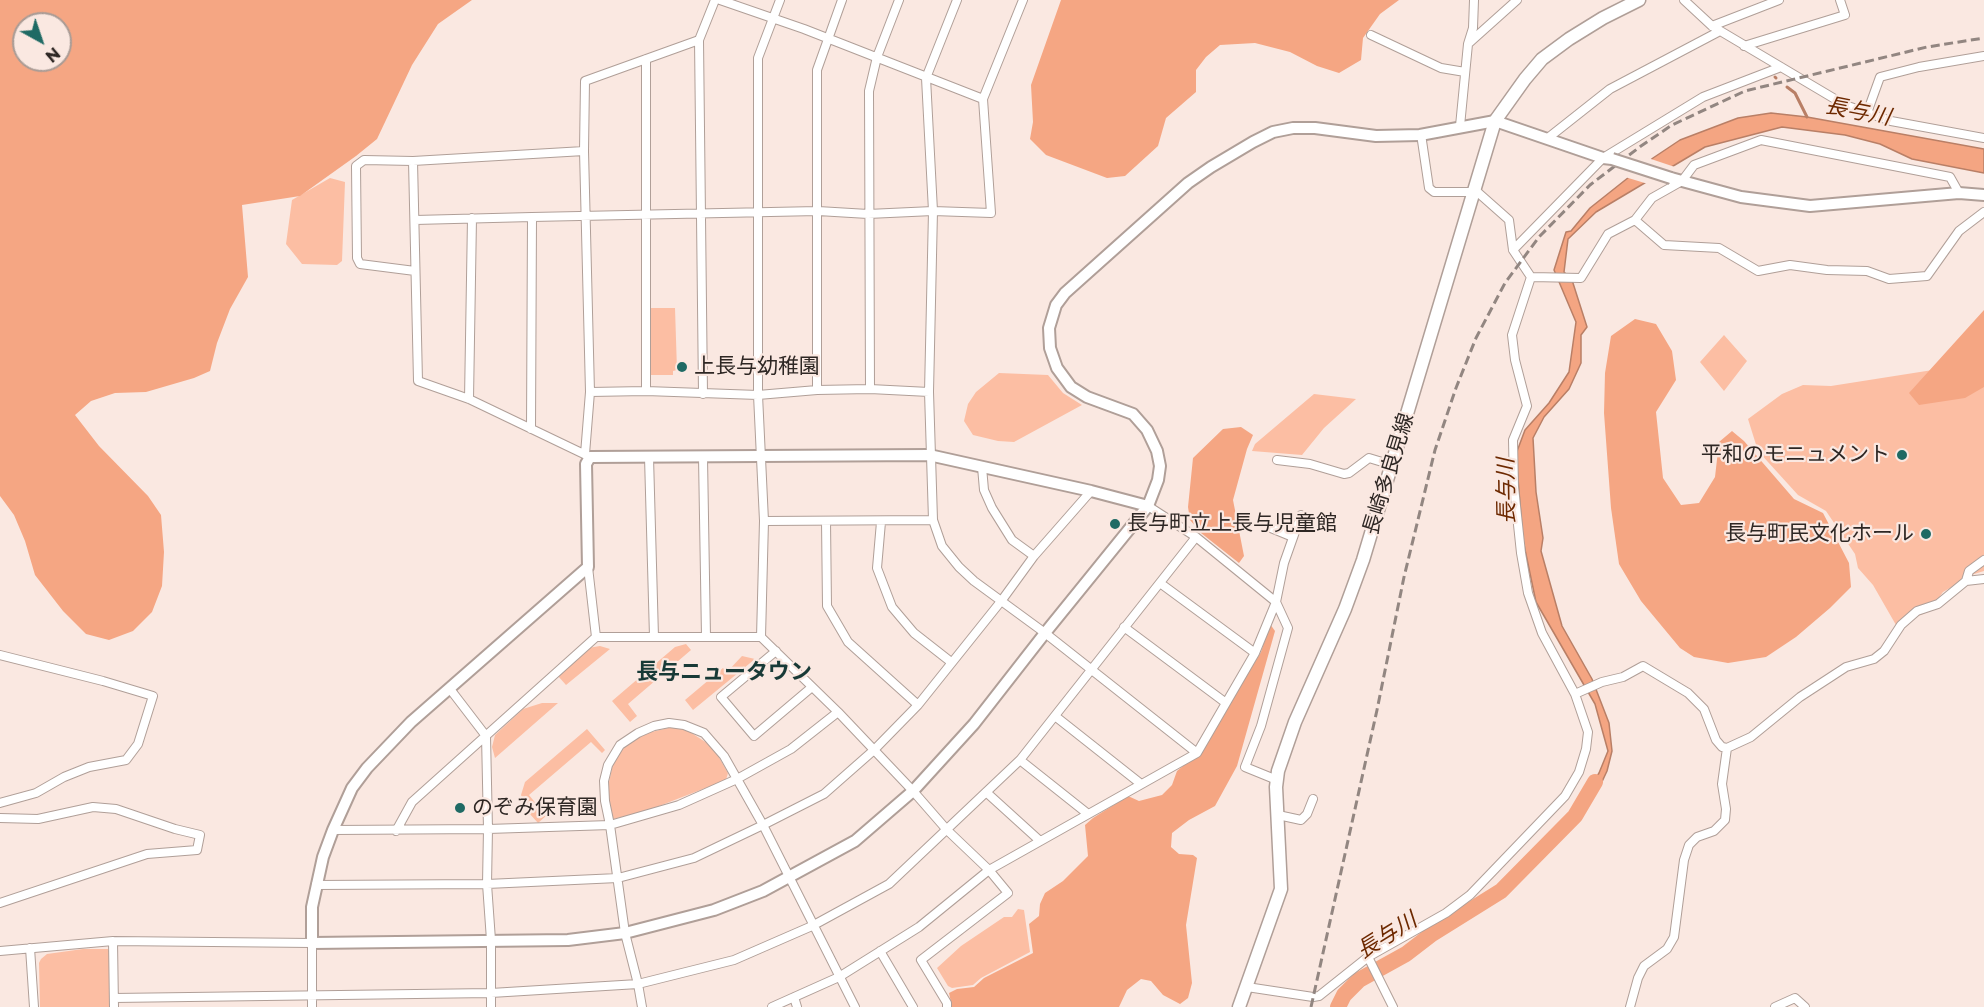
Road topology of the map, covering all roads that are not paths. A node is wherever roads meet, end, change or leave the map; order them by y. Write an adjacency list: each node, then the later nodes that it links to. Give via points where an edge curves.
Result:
1 (717, 0): 13 (street); 17 (street)
2 (780, 0): 13 (street)
3 (842, 0): 16 (street)
4 (898, 0): 21 (street)
5 (957, 0): 25 (street)
6 (1023, 0): 26 (street)
7 (1474, 0): 18 (street)
8 (1517, 0): 18 (street)
9 (1639, 0): 28 (main road, 長崎多良見線, via 1603,18 1542,59)
10 (1684, 0): 14 (street)
11 (1779, 0): 14 (street)
12 (1840, 0): 19 (street, via 1845,15)
13 (773, 18): 16 (street); 44 (street, via 758,58)
14 (1716, 28): 19 (street); 31 (street, via 1610,89)
15 (1371, 35): 24 (street, via 1441,68)
16 (826, 39): 21 (street); 40 (street, via 817,70)
17 (699, 40): 22 (street); 43 (street)
18 (1468, 44): 24 (street)
19 (1744, 46): 23 (street)
20 (1984, 56): 27 (street, via 1880,77)
21 (876, 57): 25 (street); 45 (street, via 869,91)
22 (646, 59): 33 (street, via 585,81); 46 (street)
23 (1780, 67): 27 (street, via 1845,105); 34 (street, via 1703,97)
24 (1465, 72): 29 (street)
25 (926, 78): 26 (street); 41 (street)
26 (983, 99): 41 (street, via 991,213)
27 (1867, 113): 32 (street)
28 (1495, 121): 29 (street); 31 (street); 37 (main road, 長崎多良見線)
29 (1460, 126): 30 (street)
30 (1421, 134): 37 (street, via 1429,188 1434,192); 73 (street, via 1376,136 1315,128 1273,132 1188,183 1056,305 1049,328 1057,368 1071,387 1087,397 1133,414 1152,439 1160,466)
31 (1548, 138): 34 (street)
32 (1984, 138)
33 (584, 151): 35 (street); 47 (street)
34 (1607, 158): 36 (street, bridge); 52 (street)
35 (413, 161): 50 (street); 53 (street, via 364,160 356,166 357,258 360,264)
36 (1676, 180): 38 (street, via 1740,197 1810,206); 38 (street, via 1694,165 1761,140 1950,177); 51 (street, via 1652,198)
37 (1473, 190): 52 (street, via 1509,220); 70 (main road, 長崎多良見線)
38 (1959, 193): 39 (street)
39 (1984, 195)
40 (818, 211): 44 (street); 45 (street); 56 (street)
41 (933, 211): 45 (street); 59 (street)
42 (1984, 212): 51 (street, via 1959,231 1927,276 1889,279 1867,271 1790,265 1758,271 1719,248 1664,245)
43 (702, 214): 44 (street); 46 (street); 60 (street)
44 (758, 214): 61 (street)
45 (868, 214): 55 (street)
46 (648, 216): 47 (street); 57 (street)
47 (586, 217): 49 (street); 58 (street)
48 (472, 218): 49 (street); 50 (street); 62 (street)
49 (532, 218): 63 (street)
50 (415, 220): 53 (street)
51 (1635, 220): 54 (street, via 1608,234 1581,278)
52 (1513, 250): 54 (street)
53 (415, 271): 62 (street, via 418,381)
54 (1531, 277): 103 (street, via 1512,335 1527,406 1513,440 1521,553 1528,593 1542,633)
55 (870, 389): 56 (street); 59 (street)
56 (817, 390): 61 (street)
57 (646, 391): 58 (street); 60 (street)
58 (590, 392): 65 (street)
59 (929, 392): 64 (street)
60 (703, 394): 61 (street)
61 (758, 395): 66 (street)
62 (469, 399): 63 (street)
63 (531, 429): 65 (street)
64 (929, 455): 66 (street); 71 (street); 76 (street)
65 (588, 456): 67 (street); 84 (street)
66 (761, 456): 68 (street); 77 (street)
67 (649, 457): 68 (street); 93 (street)
68 (703, 457): 94 (street)
69 (1277, 460): 70 (street, via 1311,464 1344,474 1370,458)
70 (1392, 465): 114 (main road, 長崎多良見線, via 1363,560 1295,722)
71 (982, 467): 72 (street); 82 (street, via 984,490 992,508 1012,540)
72 (1091, 491): 73 (street); 82 (street)
73 (1148, 506): 80 (street); 91 (street)
74 (1300, 515): 81 (street)
75 (826, 520): 77 (street); 78 (street); 105 (street, via 827,606 848,642)
76 (933, 520): 78 (street); 88 (street, via 942,546 959,567)
77 (764, 521): 95 (street)
78 (880, 522): 99 (street, via 877,568 892,607 914,633)
79 (1270, 528): 81 (street)
80 (1196, 537): 87 (street); 89 (street)
81 (1293, 537): 89 (street)
82 (1034, 556): 88 (street)
83 (1984, 560): 86 (street, via 1970,571)
84 (588, 567): 92 (street); 102 (street)
85 (1984, 579): 86 (street)
86 (1966, 581): 109 (street, via 1938,604 1917,611 1874,659 1846,667 1800,697 1752,738)
87 (1160, 583): 90 (street); 97 (street)
88 (1002, 600): 91 (street); 99 (street)
89 (1276, 602): 97 (street); 114 (street, via 1288,628 1261,726 1245,767)
90 (1124, 627): 100 (street); 104 (street)
91 (1045, 633): 100 (street); 116 (street, via 974,724)
92 (596, 637): 93 (street); 108 (street)
93 (654, 637): 94 (street)
94 (706, 637): 95 (street)
95 (761, 637): 96 (street)
96 (776, 651): 101 (street); 101 (street, via 721,697 754,736)
97 (1255, 653): 104 (street)
98 (0, 655): 119 (street, via 153,696 138,744 126,760 89,767 36,793)
99 (951, 662): 105 (street)
100 (1091, 670): 107 (street); 111 (street)
101 (812, 687): 106 (street)
102 (450, 689): 108 (street); 125 (street, via 367,768 352,788)
103 (1576, 693): 109 (street, via 1643,666 1688,693 1704,710 1716,740); 144 (street, via 1588,732 1579,772 1565,796 1470,895)
104 (1226, 703): 111 (street)
105 (918, 705): 110 (street)
106 (838, 712): 110 (street); 113 (street, via 791,749)
107 (1055, 716): 112 (street); 115 (street)
108 (486, 736): 126 (street); 128 (street, via 411,802)
109 (1727, 748): 163 (street, via 1722,784 1725,820 1714,831 1689,844 1674,937 1667,949 1644,966)
110 (874, 750): 116 (street); 124 (street, via 824,794)
111 (1197, 753): 115 (street)
112 (1020, 760): 117 (street); 120 (street)
113 (737, 779): 123 (street, via 679,806); 123 (street, via 704,733 684,725 654,726 620,745 608,765 604,801); 124 (street)
114 (1277, 780): 121 (main road, 長崎多良見線)
115 (1141, 784): 120 (street)
116 (913, 791): 127 (street); 131 (street, via 855,841)
117 (986, 792): 127 (street); 129 (street)
118 (1312, 799): 121 (street, via 1301,820)
119 (0, 803)
120 (1088, 814): 129 (street)
121 (1278, 815): 147 (main road, 長崎多良見線, via 1281,889)
122 (0, 818): 135 (street, via 38,819 93,807 116,809 200,835 197,850 147,854)
123 (610, 825): 126 (street); 132 (street)
124 (763, 825): 131 (street); 132 (street, via 694,858)
125 (333, 830): 128 (street); 134 (street)
126 (488, 830): 128 (street); 133 (street)
127 (947, 830): 130 (street); 136 (street, via 889,884)
128 (396, 831)
129 (1041, 841): 130 (street)
130 (989, 870): 143 (street, via 919,927); 160 (street, via 1008,893 921,960)
131 (789, 877): 136 (street); 137 (street, via 714,910)
132 (618, 878): 133 (street); 137 (street)
133 (487, 884): 134 (street); 138 (street)
134 (316, 885): 140 (street)
135 (0, 903)
136 (812, 926): 145 (street); 146 (street, via 734,960)
137 (625, 933): 138 (street, via 568,940); 146 (street)
138 (491, 940): 140 (street); 148 (street)
139 (112, 941): 140 (street); 141 (street); 151 (street)
140 (312, 943): 149 (street)
141 (30, 948): 142 (street); 152 (street)
142 (0, 951)
143 (880, 951): 145 (street); 159 (street)
144 (1369, 959): 147 (street, via 1313,998); 162 (street)
145 (839, 977): 150 (street); 158 (street)
146 (638, 984): 148 (street); 155 (street)
147 (1247, 987): 161 (main road, 長崎多良見線)
148 (491, 993): 149 (street); 154 (street)
149 (312, 995): 151 (street); 153 (street)
150 (794, 997): 156 (street); 157 (street)
151 (114, 1003)
152 (34, 1007)
153 (312, 1007)
154 (491, 1007)
155 (642, 1007)
156 (771, 1007)
157 (797, 1007)
158 (855, 1007)
159 (913, 1007)
160 (946, 1007)
161 (1239, 1007)
162 (1392, 1007)
163 (1630, 1007)
164 (1775, 1007): 165 (street, via 1795,998)
165 (1805, 1007)

